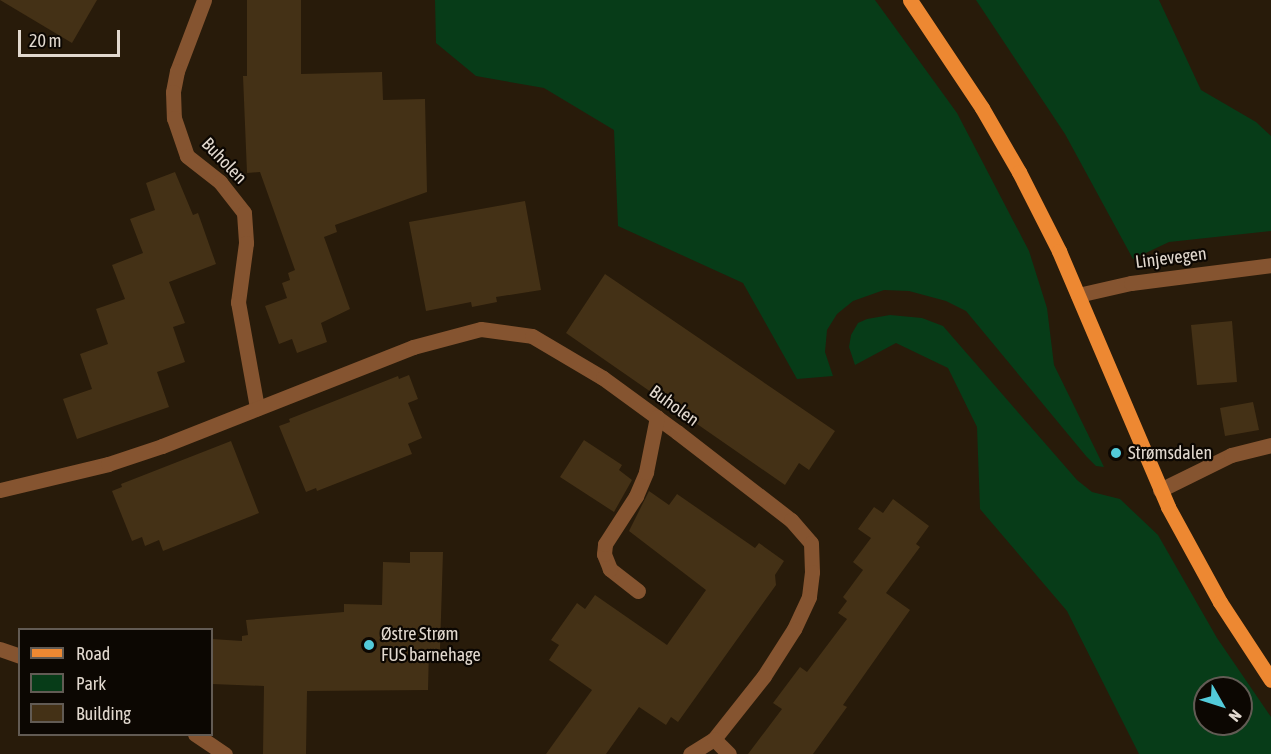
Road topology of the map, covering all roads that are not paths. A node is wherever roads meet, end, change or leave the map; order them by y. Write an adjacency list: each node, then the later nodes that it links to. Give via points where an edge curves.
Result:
1 (204, 0): 5 (street, Buholen, via 177,71 174,118 187,156 220,183 244,213 246,243 238,302)
2 (910, 0): 4 (main road, via 982,108 1019,172)
3 (1271, 265): 4 (street, Linjevegen, via 1131,283)
4 (1078, 295): 9 (main road)
5 (256, 408): 6 (street, Buholen, via 413,347 481,329 532,336 603,378); 8 (street, Buholen, via 119,460)
6 (657, 417): 10 (street, via 646,472 603,554 610,569); 15 (street, Buholen, via 791,520 811,543 812,572 804,608 764,676)
7 (1271, 445): 9 (street, via 1231,455)
8 (0, 490)
9 (1160, 490): 13 (main road, via 1220,602)
10 (638, 591)
11 (0, 649): 12 (street)
12 (18, 655)
13 (1271, 680)
14 (197, 736): 16 (street)
15 (714, 739): 17 (street, Buholen); 18 (street)
16 (225, 754)
17 (690, 754)
18 (729, 754)

